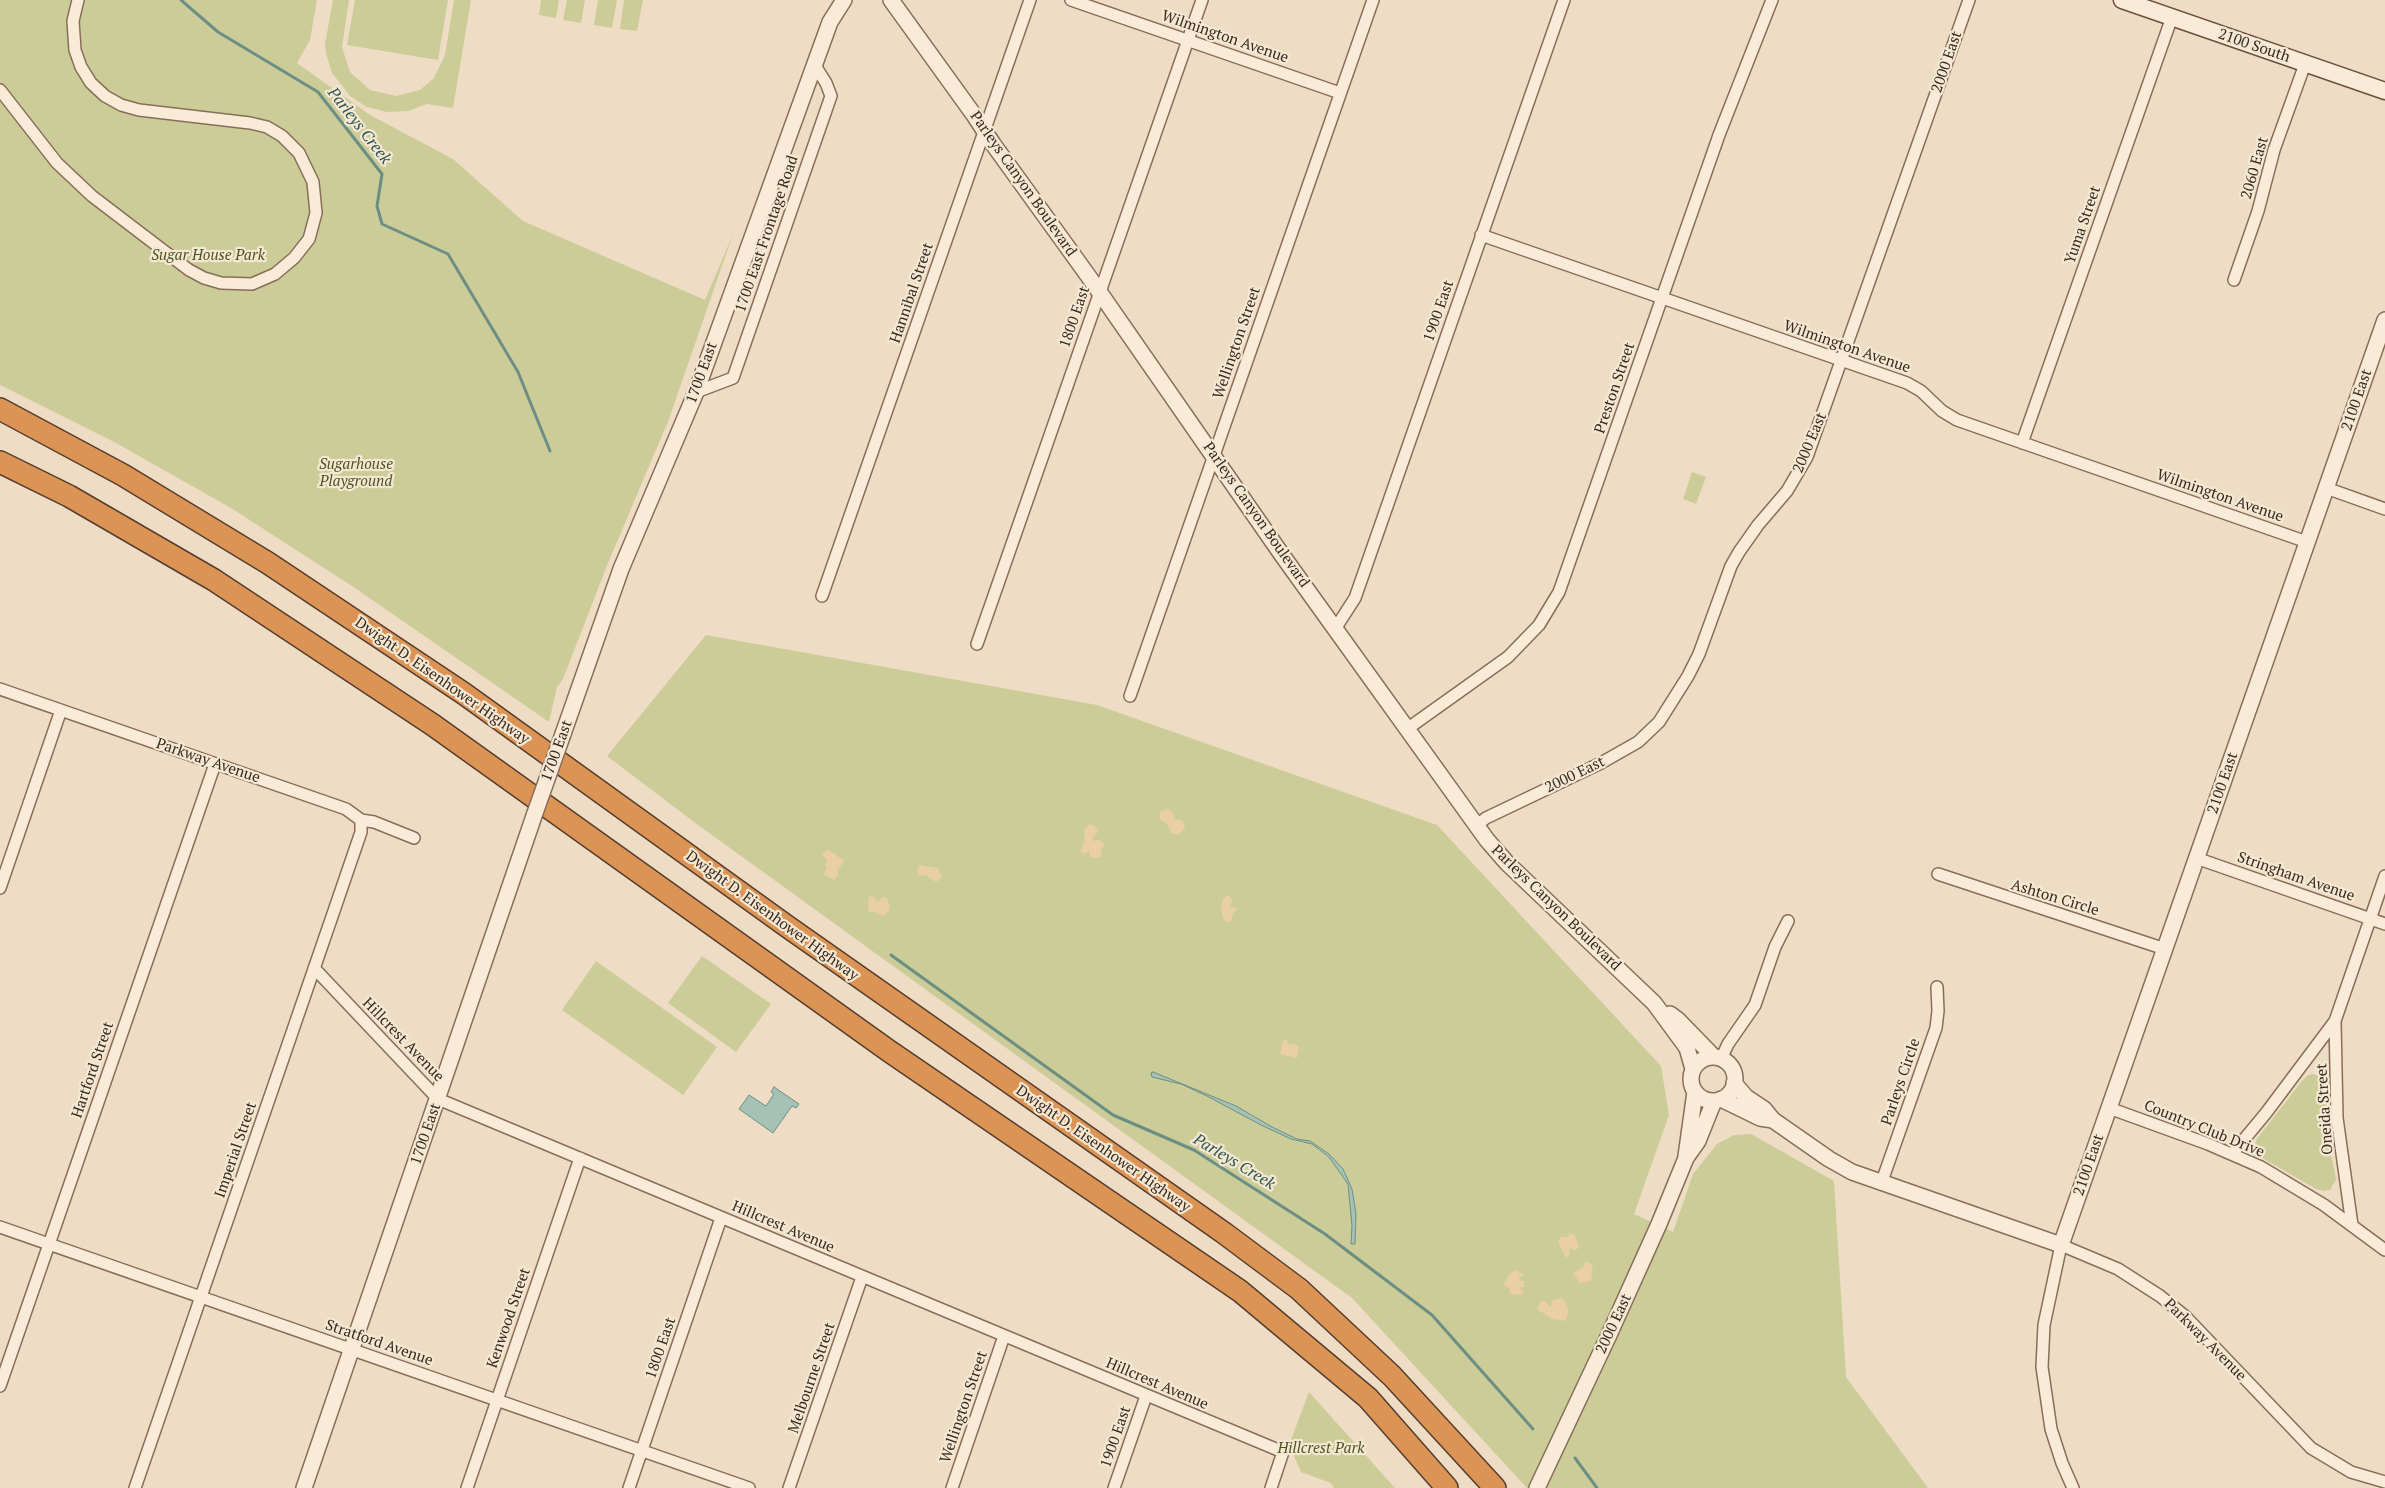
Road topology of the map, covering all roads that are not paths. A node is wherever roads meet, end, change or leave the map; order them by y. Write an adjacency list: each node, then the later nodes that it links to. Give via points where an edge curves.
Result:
1 (78, 0): 18 (street, via 73,21 75,50 81,67 106,96 121,106 139,110 267,127 300,152 316,197 316,213 309,239 294,258 275,274 252,284 221,283 189,270 92,196 57,163)
2 (831, 0): 14 (street, 1700 East)
3 (844, 0): 14 (street, 1700 East)
4 (891, 0): 21 (street, Parleys Canyon Boulevard)
5 (1030, 0): 21 (street, Hannibal Street)
6 (1071, 0): 15 (street, Wilmington Avenue)
7 (1202, 0): 15 (street, 1800 East)
8 (1373, 0): 20 (street, Wellington Street)
9 (1564, 0): 22 (street, 1900 East)
10 (1772, 0): 25 (street, Preston Street, via 1719,135)
11 (1968, 0): 27 (street, 2000 East)
12 (2122, 0): 13 (main road, 2100 South)
13 (2172, 17): 17 (main road, 2100 South); 30 (street, Yuma Street)
14 (830, 22): 16 (street, 1700 East)
15 (1188, 40): 20 (street, Wilmington Avenue); 24 (street, 1800 East)
16 (814, 64): 28 (street, 1700 East); 28 (street, 1700 East Frontage Road, via 831,96 733,378)
17 (2305, 64): 19 (main road, 2100 South); 23 (street, 2060 East)
18 (0, 90)
19 (2385, 91)
20 (1340, 93): 31 (street, Wellington Street)
21 (984, 131): 24 (street, Parleys Canyon Boulevard); 36 (street, Hannibal Street)
22 (1481, 235): 25 (street, Wilmington Avenue); 37 (street, 1900 East, via 1354,598)
23 (2234, 280)
24 (1100, 293): 31 (street, Parleys Canyon Boulevard); 38 (street, 1800 East)
25 (1663, 298): 27 (street, Wilmington Avenue); 42 (street, Preston Street, via 1553,603 1530,636 1508,657)
26 (2385, 320): 33 (street, 2100 East)
27 (1842, 361): 30 (street, Wilmington Avenue, via 1907,383 1957,420); 45 (street, 2000 East, via 1807,457 1788,491 1758,524 1731,566 1699,654 1660,722 1649,734 1623,751 1486,818)
28 (696, 392): 63 (street, 1700 East, bridge, via 621,570)
29 (0, 408): 86 (highway, Dwight D. Eisenhower Highway, via 123,475 268,562 463,692 796,933 1224,1233 1299,1289 1378,1363)
30 (2022, 443): 35 (street, Wilmington Avenue)
31 (1214, 455): 37 (street, Parleys Canyon Boulevard); 40 (street, Wellington Street)
32 (0, 462): 96 (highway, via 69,496 214,580 433,725 889,1051 1240,1291 1368,1398)
33 (2326, 488): 34 (street); 35 (street, 2100 East)
34 (2385, 509)
35 (2307, 542): 47 (street, 2100 East)
36 (822, 596)
37 (1335, 628): 42 (street, Parleys Canyon Boulevard)
38 (977, 644)
39 (0, 689): 41 (street, Parkway Avenue)
40 (1130, 696)
41 (61, 710): 43 (street, Parkway Avenue); 50 (street)
42 (1407, 729): 45 (street, Parleys Canyon Boulevard)
43 (215, 764): 44 (street, Parkway Avenue, via 351,811); 74 (street, Hartford Street)
44 (361, 820): 46 (street, Parkway Avenue); 55 (street, Imperial Street, via 361,832)
45 (1477, 826): 57 (street, Parleys Canyon Boulevard, via 1507,863)
46 (414, 838)
47 (2196, 858): 51 (street, Stringham Avenue); 54 (street, 2100 East)
48 (1938, 874): 54 (street, Ashton Circle)
49 (2385, 876): 51 (street, Oneida Street)
50 (0, 888)
51 (2370, 918): 53 (street, Stringham Avenue); 58 (street, Oneida Street)
52 (1788, 921): 59 (street, via 1775,947 1755,1005)
53 (2385, 924)
54 (2164, 949): 65 (street, 2100 East)
55 (314, 968): 63 (street, Hillcrest Avenue); 78 (street, Imperial Street)
56 (1937, 987): 70 (street, Parleys Circle, via 1936,1028)
57 (1654, 1003): 59 (street, Parleys Canyon Boulevard, via 1678,1020); 60 (street, Parleys Canyon Boulevard, via 1687,1048)
58 (2335, 1021): 67 (street, Oneida Street); 72 (street, Oneida Street, via 2337,1118)
59 (1718, 1058): 60 (street, via 1701,1060); 61 (street, via 1732,1068)
60 (1693, 1069): 62 (street, via 1691,1078)
61 (1734, 1082): 64 (street, via 1728,1095); 66 (street)
62 (1695, 1092): 64 (street, via 1700,1097); 69 (street, 2000 East)
63 (438, 1098): 68 (street, Hillcrest Avenue); 80 (street, 1700 East)
64 (1718, 1100): 66 (street, via 1760,1118); 69 (street, 2000 East)
65 (2109, 1108): 67 (street, Country Club Drive); 75 (street, 2100 East)
66 (1773, 1120): 70 (street, Parkway Avenue, via 1829,1159)
67 (2232, 1154): 72 (street, Country Club Drive, via 2290,1183)
68 (580, 1158): 71 (street, Hillcrest Avenue); 83 (street, Kenwood Street)
69 (1686, 1158): 97 (street, 2000 East, via 1634,1282)
70 (1881, 1184): 75 (street, Parkway Avenue)
71 (722, 1218): 77 (street, Hillcrest Avenue); 84 (street, 1800 East)
72 (2352, 1225): 76 (street, Country Club Drive)
73 (0, 1227): 74 (street, Stratford Avenue)
74 (49, 1244): 78 (street, Stratford Avenue); 81 (street, Hartford Street)
75 (2061, 1245): 85 (street, Parkway Avenue, via 2118,1269 2160,1296 2186,1317 2311,1448 2351,1472); 98 (street, via 2044,1325 2042,1367 2051,1429)
76 (2385, 1250)
77 (862, 1277): 79 (street, Hillcrest Avenue); 92 (street, Melbourne Street)
78 (201, 1296): 80 (street, Stratford Avenue); 87 (street, Imperial Street)
79 (1004, 1336): 82 (street, Hillcrest Avenue); 93 (street, Wellington Street)
80 (352, 1349): 83 (street, Stratford Avenue); 88 (street, 1700 East)
81 (0, 1386)
82 (1146, 1396): 94 (street, 1900 East); 95 (street, Hillcrest Avenue, via 1283,1452)
83 (497, 1400): 84 (street, Stratford Avenue); 89 (street, Kenwood Street)
84 (642, 1451): 90 (street, 1800 East); 91 (street, Stratford Avenue)
85 (2385, 1482)
86 (1491, 1484)
87 (135, 1488)
88 (304, 1488)
89 (467, 1488)
90 (629, 1488)
91 (749, 1488)
92 (789, 1488)
93 (952, 1488)
94 (1114, 1488)
95 (1271, 1488)
96 (1447, 1488)
97 (1537, 1488)
98 (2074, 1488)

